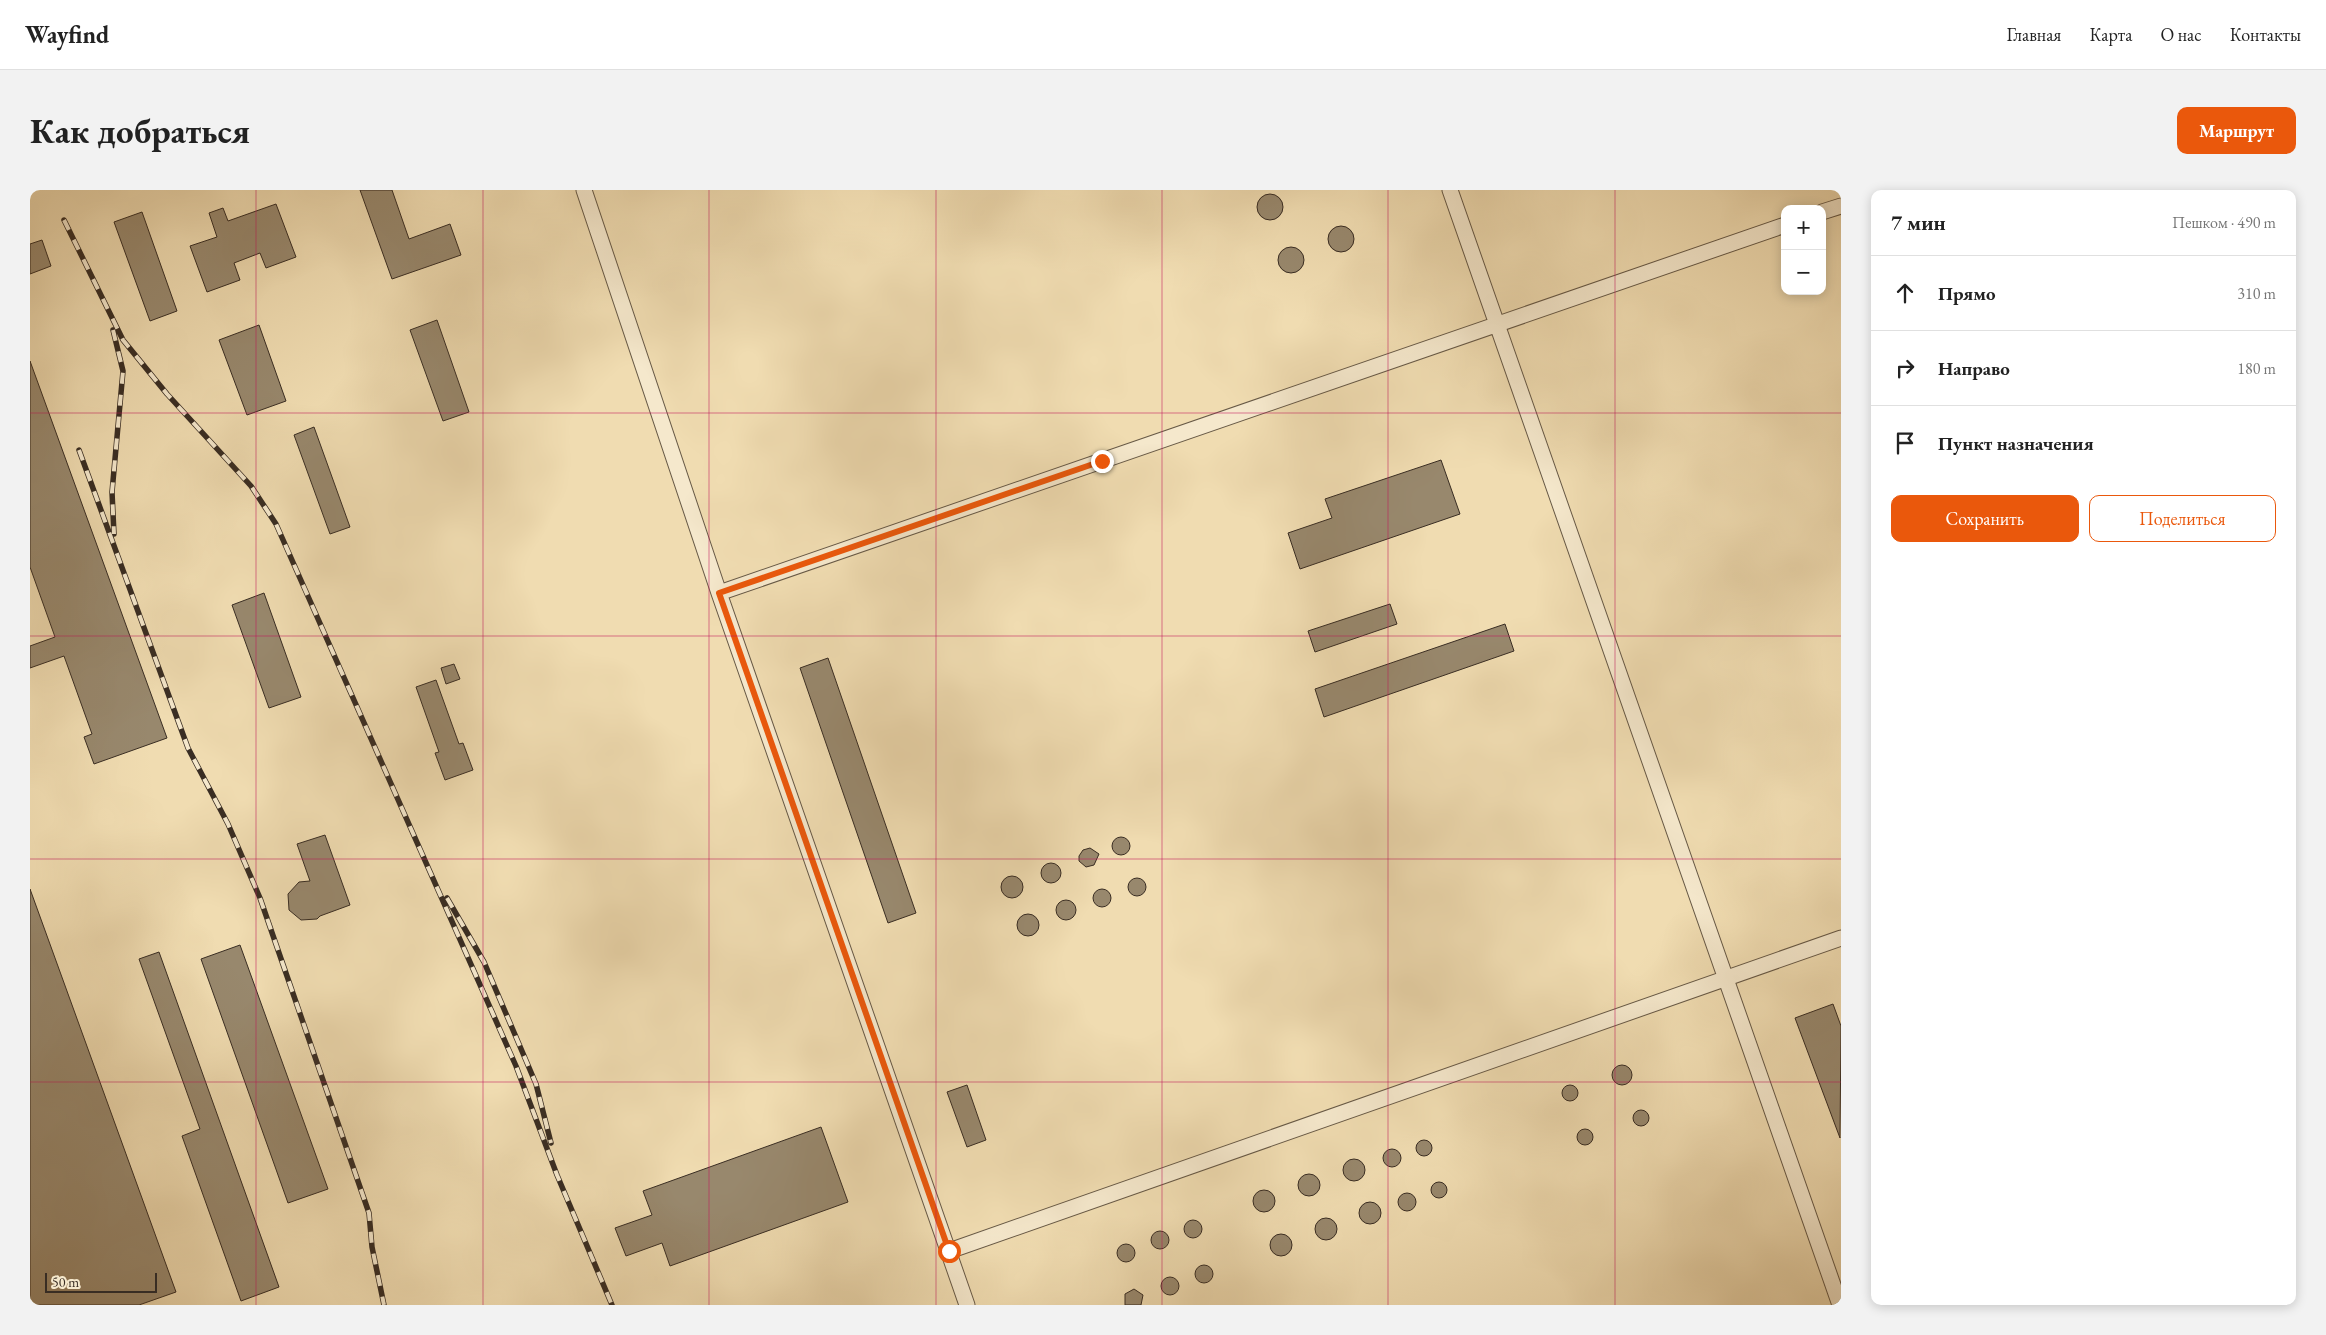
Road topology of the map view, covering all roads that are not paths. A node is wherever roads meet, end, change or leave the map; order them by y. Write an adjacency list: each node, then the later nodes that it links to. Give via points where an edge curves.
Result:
1 (584, 190): 7 (lane)
2 (1450, 190): 6 (lane)
3 (1841, 206): 4 (lane)
4 (1826, 211)
5 (1781, 226): 6 (lane)
6 (1497, 324): 7 (lane); 9 (lane)
7 (719, 593): 10 (lane)
8 (1841, 938): 9 (lane)
9 (1726, 978): 10 (lane); 12 (lane)
10 (949, 1251): 11 (lane)
11 (967, 1305)
12 (1840, 1305)

